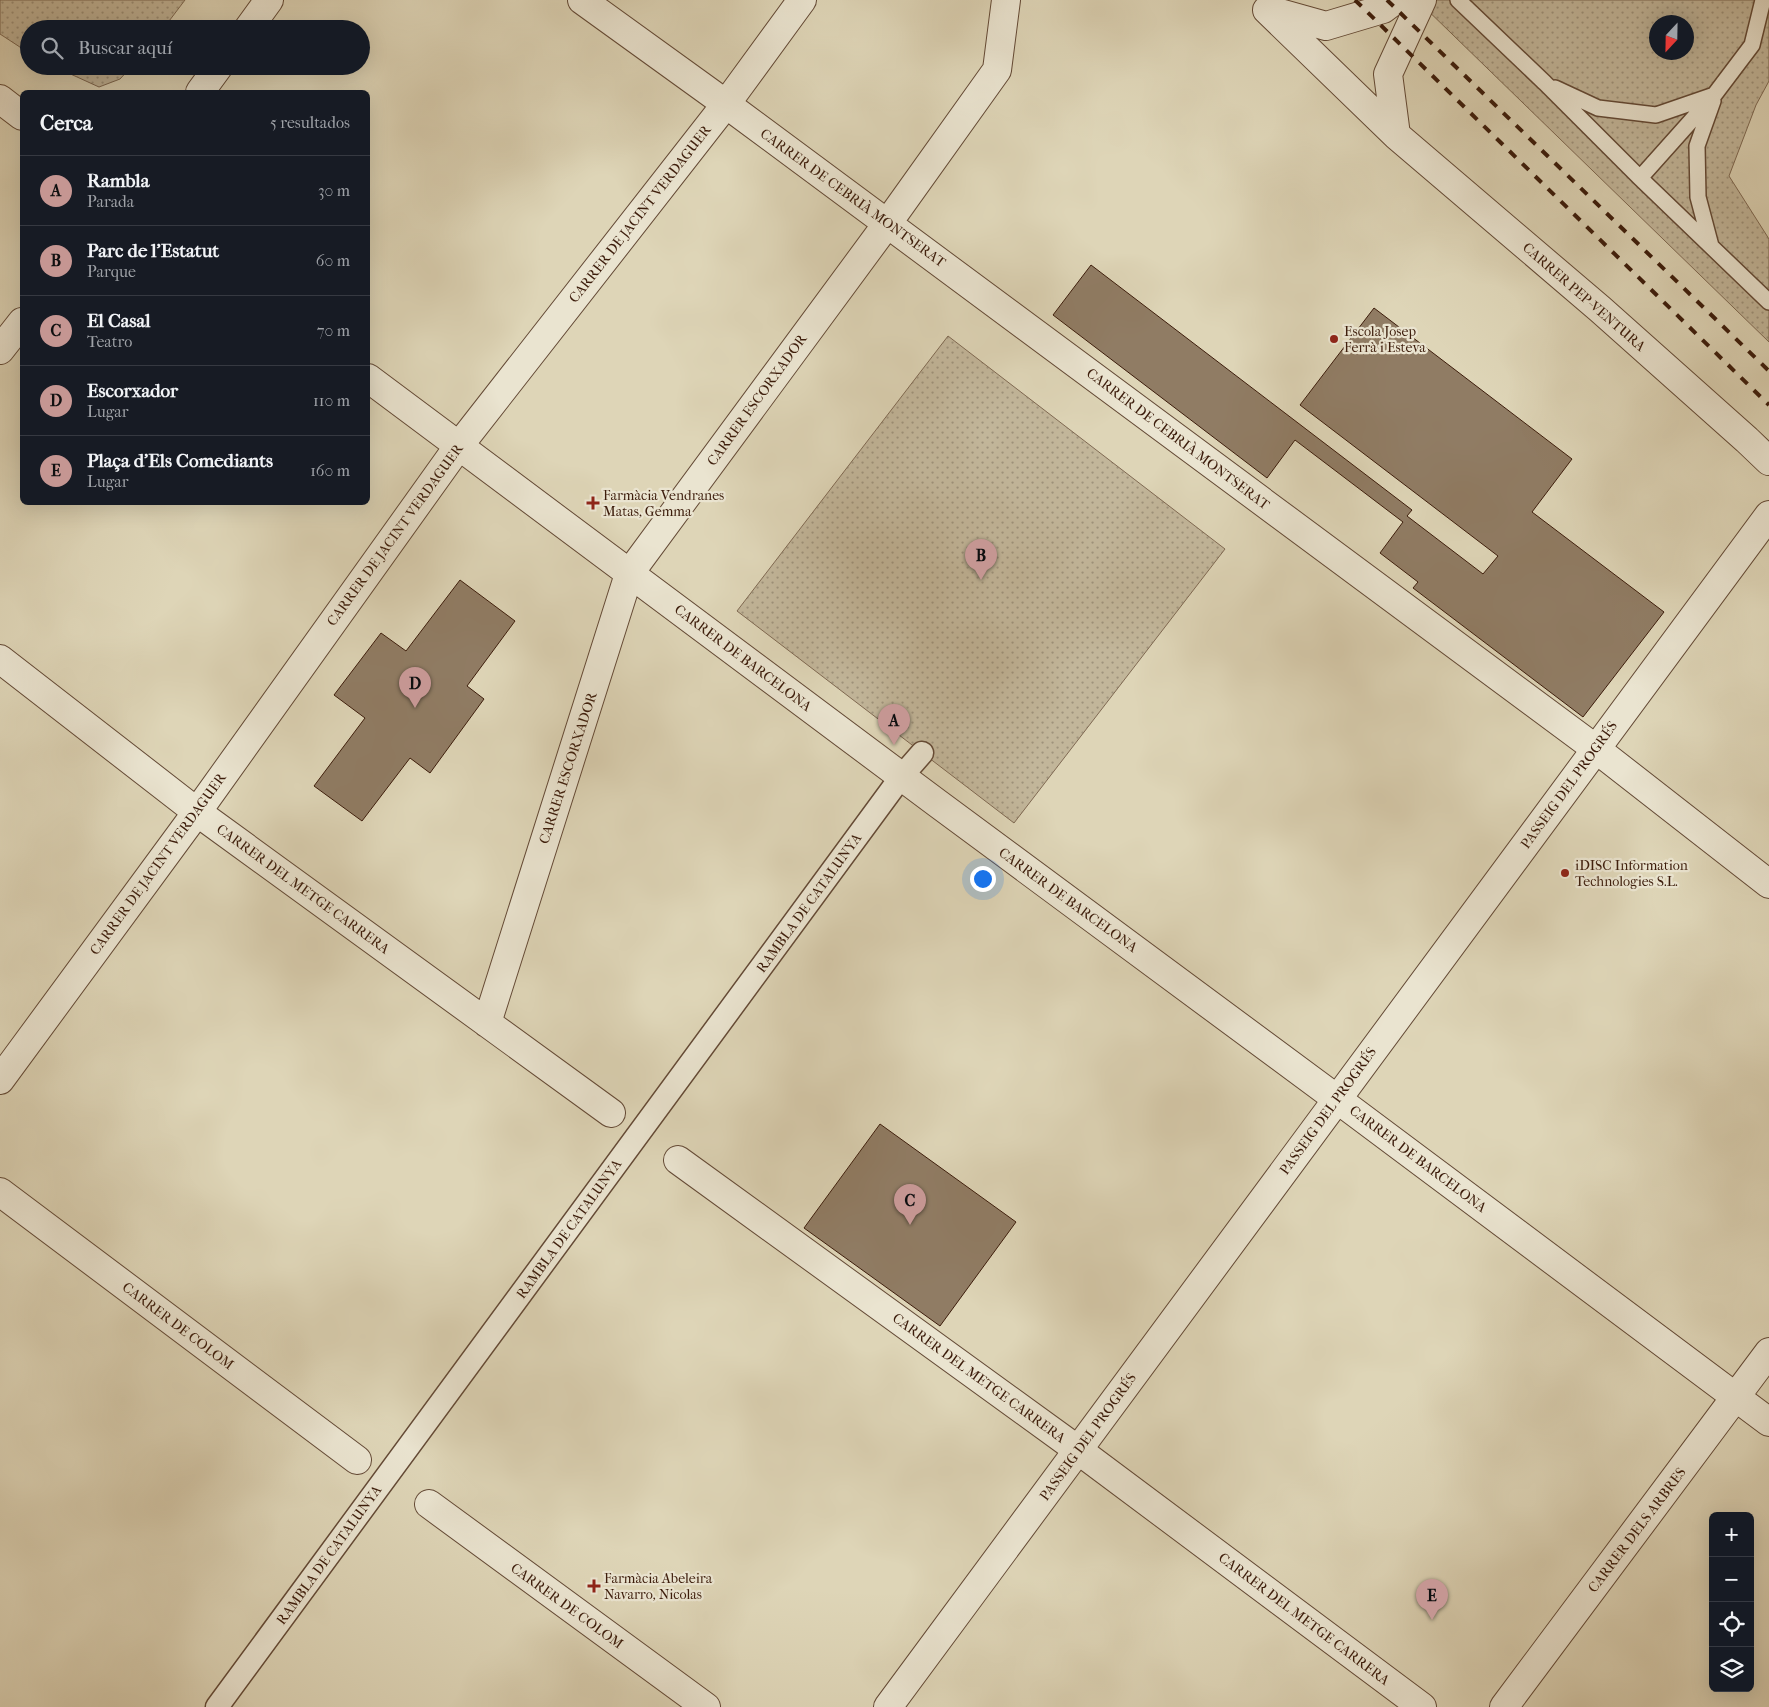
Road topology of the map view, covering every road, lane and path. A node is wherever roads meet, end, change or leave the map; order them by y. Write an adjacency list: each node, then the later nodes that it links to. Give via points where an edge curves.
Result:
1 (269, 0): 10 (street)
2 (582, 0): 16 (street, CARRER DE CEBRIÀ MONTSERAT)
3 (802, 0): 16 (street, CARRER DE JACINT VERDAGUER)
4 (1006, 0): 20 (street, CARRER ESCORXADOR, via 997,70)
5 (1395, 0): 9 (street, via 1383,9 1326,26)
6 (1422, 0): 18 (street, via 1388,74)
7 (1763, 0): 14 (lane, via 1752,45)
8 (1461, 4): 12 (lane)
9 (1264, 5): 18 (street, CARRER PEP-VENTURA)
10 (255, 20)
11 (213, 75): 13 (street)
12 (1545, 83): 14 (lane, via 1598,108 1656,115); 19 (lane)
13 (202, 90)
14 (1715, 94): 19 (lane); 21 (lane, via 1697,146 1698,197)
15 (0, 99): 17 (street)
16 (726, 104): 20 (street, CARRER DE CEBRIÀ MONTSERAT); 26 (street, CARRER DE JACINT VERDAGUER)
17 (20, 114)
18 (1396, 135): 27 (street, CARRER PEP-VENTURA, via 1607,316)
19 (1640, 178): 21 (lane)
20 (887, 224): 29 (street, CARRER ESCORXADOR); 31 (street, CARRER DE CEBRIÀ MONTSERAT)
21 (1711, 246): 22 (lane)
22 (1769, 302)
23 (20, 325): 24 (street)
24 (0, 350)
25 (370, 380): 26 (street, CARRER DE BARCELONA)
26 (458, 447): 29 (street, CARRER DE BARCELONA); 34 (street, CARRER DE JACINT VERDAGUER)
27 (1769, 461)
28 (1769, 515): 31 (street, PASSEIG DEL PROGRÉS)
29 (629, 574): 33 (street, CARRER DE BARCELONA); 36 (street, CARRER ESCORXADOR)
30 (0, 658): 34 (street, CARRER DEL METGE CARRERA)
31 (1596, 749): 35 (street, CARRER DE CEBRIÀ MONTSERAT); 38 (street, PASSEIG DEL PROGRÉS)
32 (922, 753): 33 (street, RAMBLA DE CATALUNYA)
33 (901, 777): 38 (street, CARRER DE BARCELONA); 48 (street, RAMBLA DE CATALUNYA)
34 (197, 812): 36 (street, CARRER DEL METGE CARRERA); 37 (street, CARRER DE JACINT VERDAGUER)
35 (1769, 884)
36 (486, 1023): 39 (street, CARRER DEL METGE CARRERA)
37 (0, 1080)
38 (1337, 1099): 43 (street, CARRER DE BARCELONA); 45 (street, PASSEIG DEL PROGRÉS)
39 (611, 1113)
40 (678, 1160): 45 (street, CARRER DEL METGE CARRERA)
41 (0, 1192): 46 (street, CARRER DE COLOM)
42 (1769, 1352): 43 (street, CARRER DELS ARBRES)
43 (1736, 1397): 44 (street, CARRER DE BARCELONA); 52 (street, CARRER DELS ARBRES)
44 (1769, 1422)
45 (1078, 1450): 50 (street, PASSEIG DEL PROGRÉS); 51 (street, CARRER DEL METGE CARRERA)
46 (357, 1460)
47 (429, 1504): 49 (street, CARRER DE COLOM)
48 (218, 1707)
49 (706, 1707)
50 (888, 1707)
51 (1422, 1707)
52 (1504, 1707)

